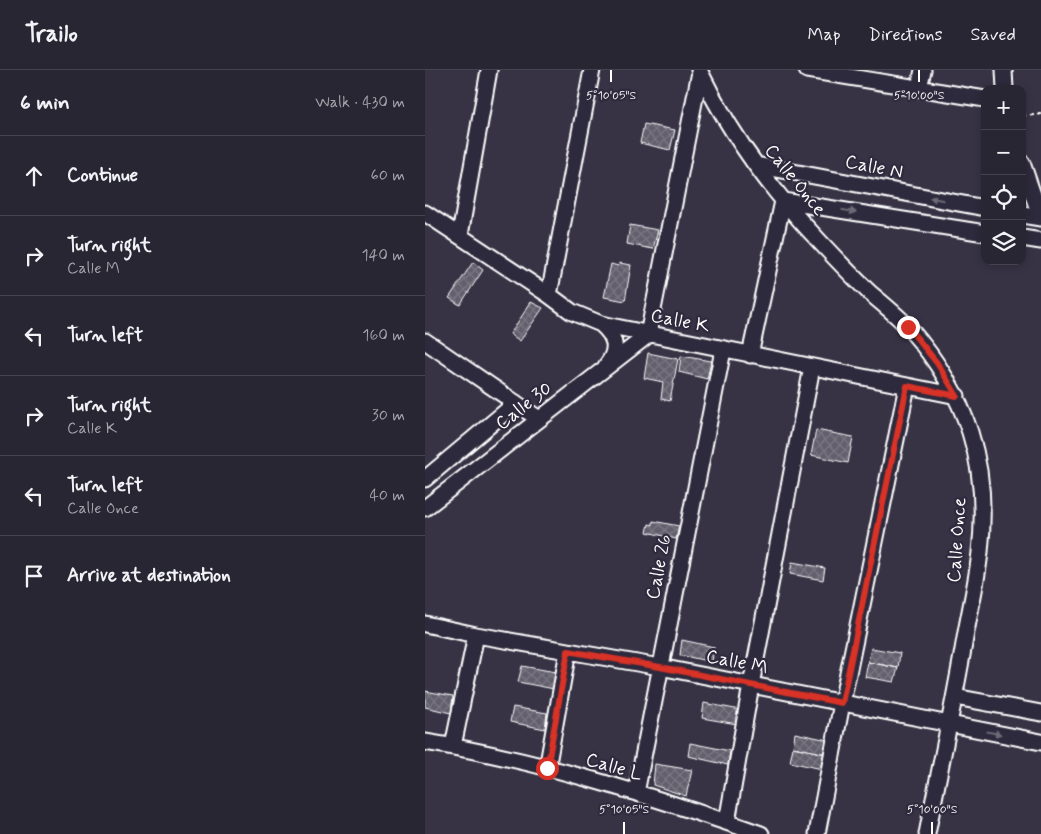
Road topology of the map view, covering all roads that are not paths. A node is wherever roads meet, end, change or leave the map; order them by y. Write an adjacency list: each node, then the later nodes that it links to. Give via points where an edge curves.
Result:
1 (489, 70): 19 (street)
2 (592, 70): 22 (street)
3 (807, 70): 7 (street)
4 (923, 70): 9 (street)
5 (1004, 70): 8 (street)
6 (700, 71): 11 (street, Calle Once); 24 (street)
7 (831, 72): 9 (street)
8 (1005, 85)
9 (919, 88): 10 (street)
10 (981, 98)
11 (756, 165): 13 (street, Calle Once); 14 (street, Calle N, one-way to 11)
12 (1026, 175): 17 (street)
13 (783, 201): 18 (street, one-way to 18); 27 (street); 31 (street, Calle Once, via 844,267 908,327 937,363)
14 (981, 207)
15 (425, 213): 19 (street, Calle K)
16 (1026, 216): 17 (street)
17 (1041, 218)
18 (981, 231)
19 (460, 235): 22 (street, Calle K)
20 (1026, 239): 21 (street)
21 (1041, 241)
22 (549, 295): 23 (street, Calle K, via 571,312)
23 (601, 324): 24 (street, Calle K); 29 (street, via 609,331 614,346 611,360)
24 (648, 335): 26 (street, Calle K); 29 (street, Calle 30)
25 (425, 341): 32 (street)
26 (723, 350): 27 (street, Calle K); 39 (street, Calle 26)
27 (750, 355): 28 (street, Calle K)
28 (812, 368): 30 (street, Calle K); 40 (street)
29 (603, 370): 33 (street, Calle 30)
30 (907, 386): 31 (street, Calle K); 42 (street)
31 (957, 396): 41 (street, Calle Once, via 969,425 980,473 983,516 980,553)
32 (516, 403): 33 (street); 34 (street)
33 (539, 419): 35 (street, Calle 30)
34 (425, 480)
35 (425, 508)
36 (425, 624): 37 (street, Calle M)
37 (476, 635): 38 (street, Calle M); 47 (street)
38 (568, 651): 39 (street, Calle M); 48 (street)
39 (660, 667): 40 (street, Calle M); 49 (street, Calle 26)
40 (751, 685): 42 (street, Calle M); 50 (street)
41 (955, 696): 43 (street); 44 (street, Calle Once)
42 (842, 703): 44 (street, Calle M); 52 (street)
43 (1041, 713)
44 (948, 724): 46 (street, Calle M, one-way to 46); 53 (street, Calle Once)
45 (425, 742): 47 (street, Calle L)
46 (1041, 742)
47 (453, 746): 48 (street, Calle L)
48 (547, 768): 49 (street, Calle L)
49 (635, 793): 50 (street, Calle L)
50 (727, 822): 51 (street, Calle L)
51 (761, 834)
52 (817, 834)
53 (927, 834)

